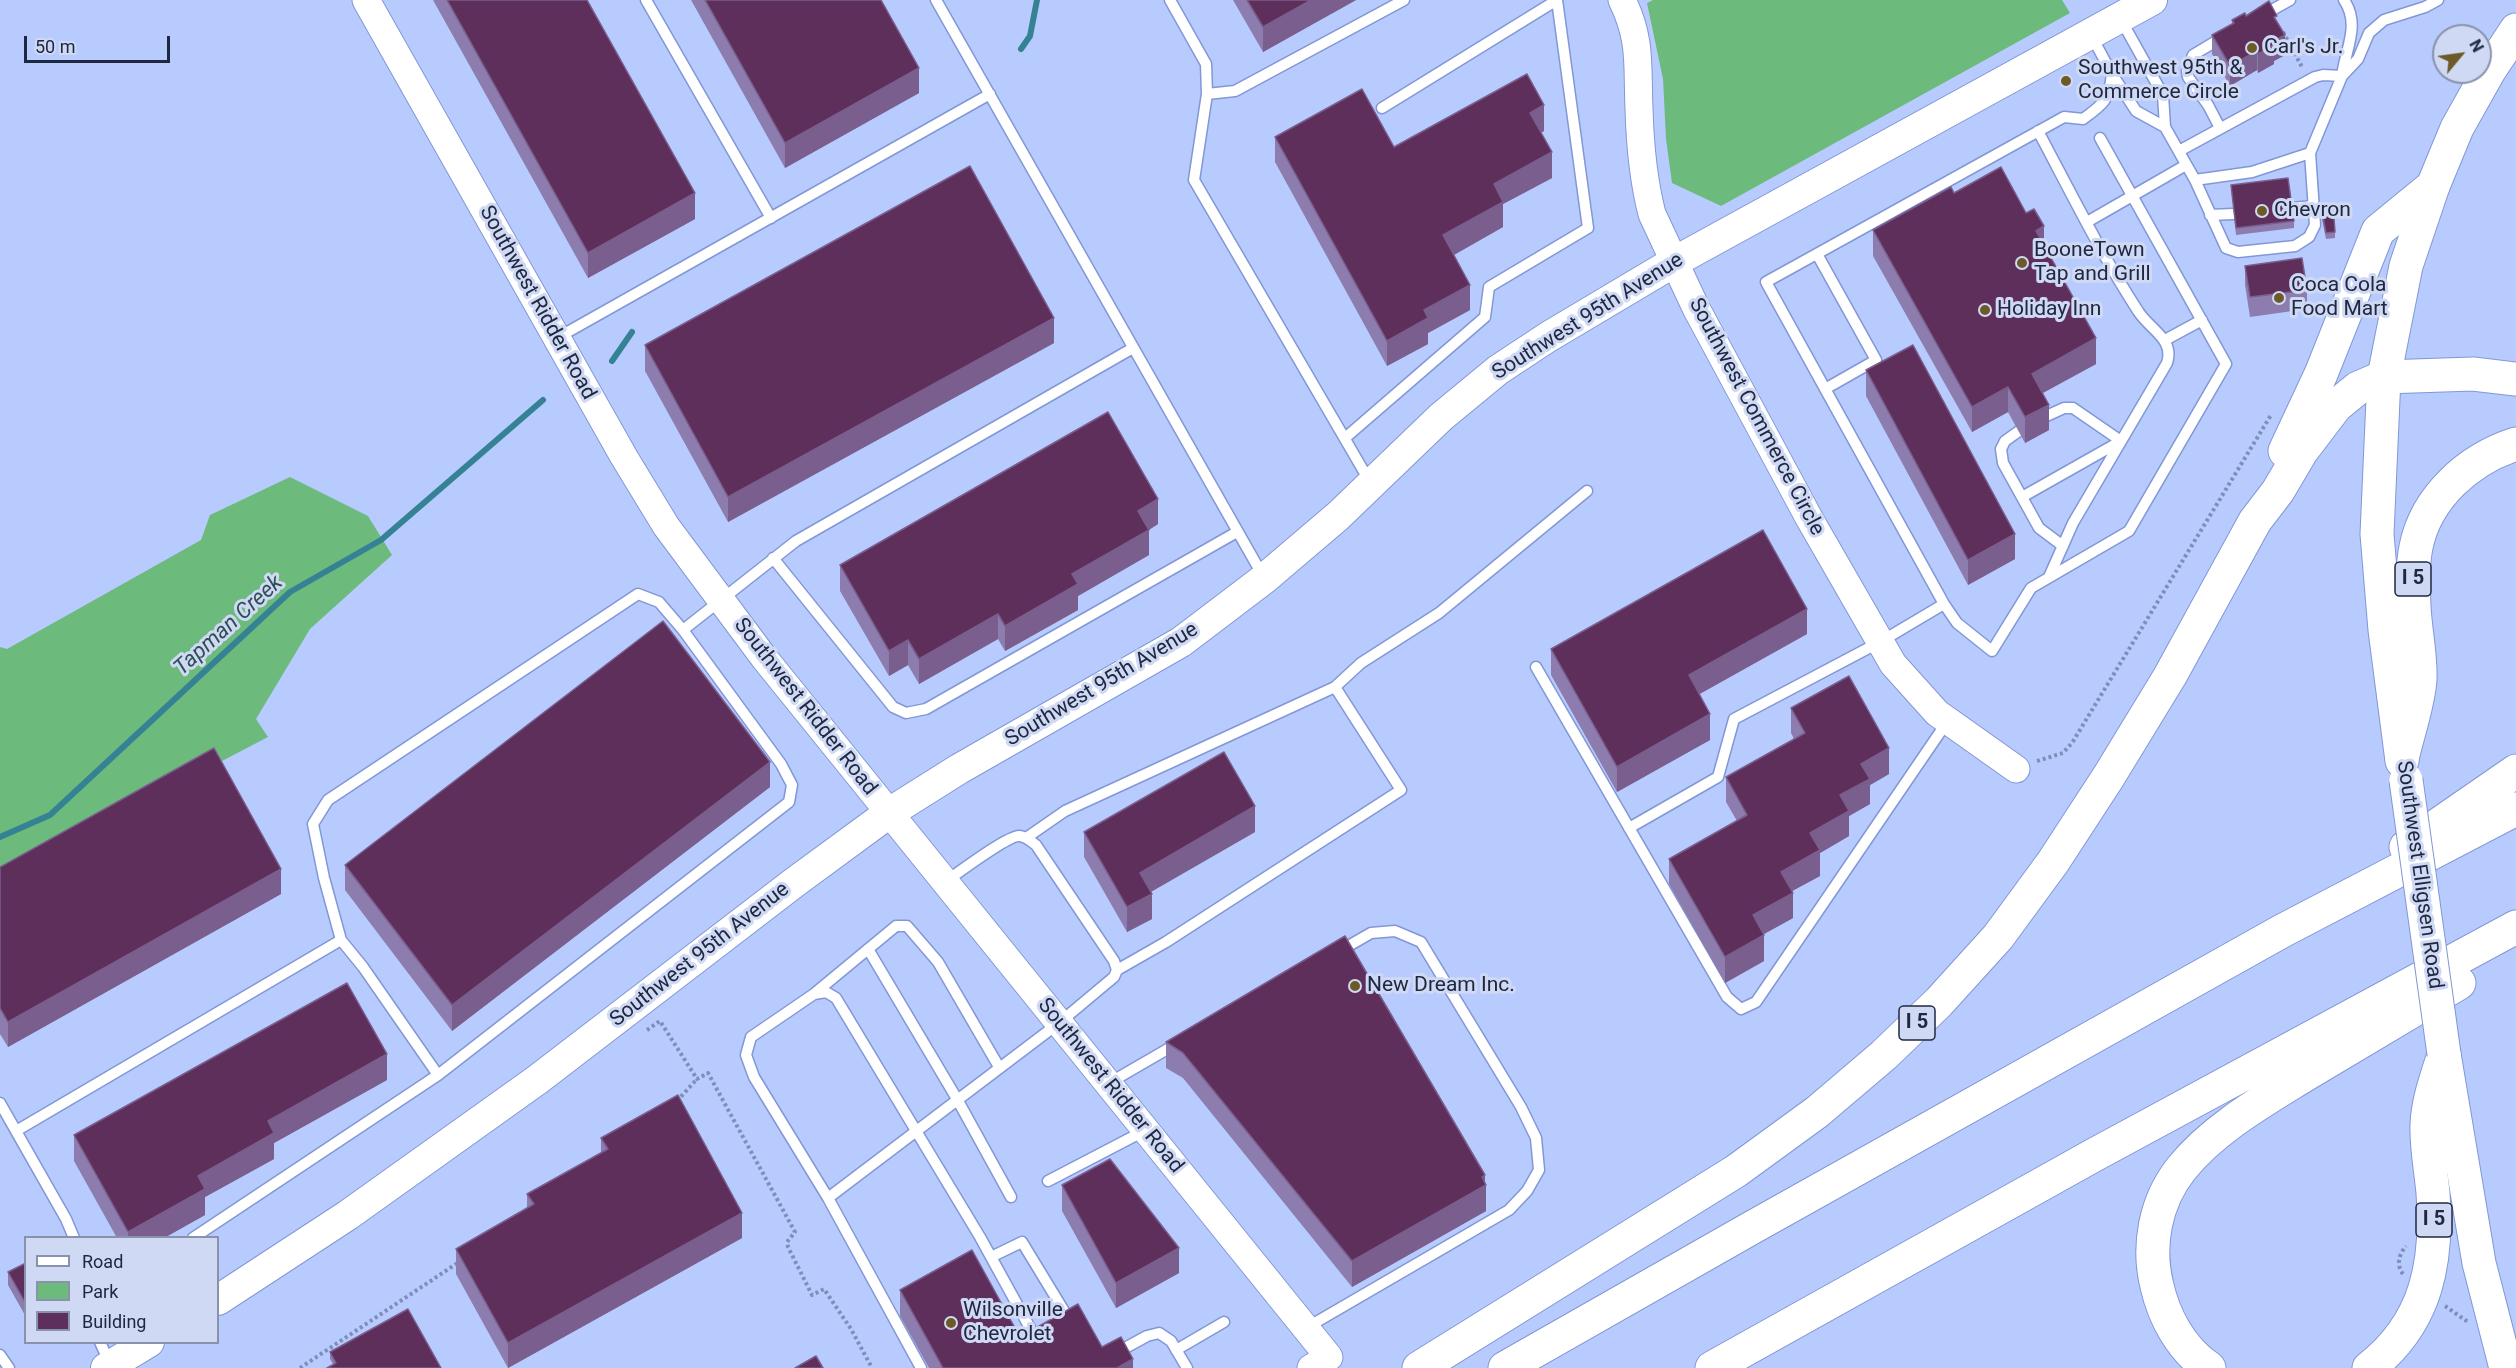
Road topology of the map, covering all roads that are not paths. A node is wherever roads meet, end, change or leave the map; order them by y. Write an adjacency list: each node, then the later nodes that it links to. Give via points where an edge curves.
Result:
1 (646, 0): 37 (lane)
2 (936, 0): 20 (lane)
3 (1170, 0): 21 (lane, via 1206,64)
4 (1404, 0): 12 (lane)
5 (1557, 0): 22 (lane); 50 (lane, via 1588,228 1489,287 1485,317)
6 (1622, 0): 40 (street, Southwest Commerce Circle, via 1639,54 1646,188 1652,214)
7 (2152, 0): 13 (main road, Southwest 95th Avenue)
8 (2290, 0): 14 (lane)
9 (2344, 0): 19 (lane, via 2354,26)
10 (2438, 0): 19 (lane, via 2384,20 2369,33 2358,60)
11 (371, 4): 42 (street, Southwest Ridder Road)
12 (1389, 4): 21 (lane, via 1235,92)
13 (2120, 18): 17 (main road, Southwest 95th Avenue); 23 (lane, via 2163,95)
14 (2250, 22)
15 (2516, 30): 31 (main road, Southwest Elligsen Road, via 2457,128)
16 (2230, 33): 24 (lane, via 2193,55 2187,71)
17 (2091, 34): 18 (lane); 40 (main road, Southwest 95th Avenue)
18 (2112, 74): 23 (lane, via 2136,111); 25 (lane, via 2106,102 2083,119 2064,117)
19 (2342, 76): 24 (lane, via 2324,75 2309,80); 28 (lane)
20 (990, 94): 37 (lane); 44 (lane)
21 (1207, 94): 50 (lane, via 1194,180)
22 (1382, 108)
23 (2165, 127): 27 (lane)
24 (2220, 128): 27 (lane)
25 (2038, 131): 38 (lane); 39 (lane)
26 (2100, 138): 32 (lane)
27 (2179, 151): 29 (lane)
28 (2310, 153): 30 (lane, via 2252,172); 33 (lane)
29 (2186, 165): 30 (lane); 32 (lane)
30 (2195, 180): 36 (lane)
31 (2433, 186): 45 (main road, Southwest Elligsen Road, via 2406,266); 56 (main road, I 5, via 2378,231 2322,374 2267,486)
32 (2132, 195): 38 (lane); 41 (lane)
33 (2314, 206): 34 (lane); 36 (lane, via 2315,225 2304,242 2238,252 2226,248)
34 (2291, 208)
35 (2233, 214): 36 (lane)
36 (2210, 215)
37 (771, 218): 42 (lane)
38 (2087, 222): 43 (lane, via 2139,313)
39 (1817, 254): 47 (lane, via 1876,360); 47 (lane, via 1766,282)
40 (1674, 262): 53 (main road, Southwest 95th Avenue, via 1498,370 1441,417); 65 (street, Southwest Commerce Circle, via 1809,518)
41 (2202, 320): 43 (lane); 60 (lane, via 2226,364 2129,531)
42 (557, 338): 62 (street, Southwest Ridder Road, via 653,507)
43 (2165, 340): 51 (lane, via 2169,350 2167,363)
44 (1133, 348): 57 (lane); 59 (lane)
45 (2384, 377): 46 (main road, I 5, via 2473,374); 56 (main road, I 5, via 2358,388 2336,406); 70 (main road, Southwest Elligsen Road, via 2377,534)
46 (2516, 379)
47 (1825, 389): 63 (lane)
48 (2042, 418): 51 (lane, via 2073,408)
49 (2019, 431): 55 (lane, via 2001,449 2002,463)
50 (1345, 438): 53 (lane)
51 (2121, 441): 55 (lane); 58 (lane)
52 (2516, 444): 70 (main road, I 5, via 2475,462 2439,496 2424,522 2413,573 2420,680)
53 (1371, 484): 61 (main road, Southwest 95th Avenue)
54 (1587, 491): 67 (lane, via 1439,613 1361,663)
55 (2022, 497): 58 (lane, via 2039,528)
56 (2255, 521): 114 (main road, I 5, via 2170,676 2072,834 1998,937 1939,1002 1817,1112 1736,1171)
57 (1237, 532): 59 (lane, via 926,709 906,713 893,707); 61 (lane)
58 (2063, 546): 60 (lane)
59 (773, 558): 62 (lane)
60 (2049, 577): 63 (lane, via 2031,588 1992,651 1957,623)
61 (1264, 579): 73 (main road, Southwest 95th Avenue, via 1180,642)
62 (721, 600): 64 (lane); 73 (street, Southwest Ridder Road)
63 (1944, 604): 65 (lane)
64 (683, 630): 79 (lane, via 659,602 638,594 327,800 313,824); 89 (lane, via 781,764 792,785 789,802)
65 (1880, 642): 68 (street, Southwest Commerce Circle, via 1914,690); 74 (lane, via 1734,719 1718,777)
66 (1536, 667): 74 (lane)
67 (1335, 687): 75 (lane, via 1065,811); 83 (lane, via 1401,790)
68 (1948, 722): 69 (street, Southwest Commerce Circle); 74 (lane, via 1756,1002 1741,1009 1727,997)
69 (2016, 769)
70 (2404, 770): 87 (main road, Southwest Elligsen Road, bridge)
71 (2516, 771): 78 (main road)
72 (2516, 809): 78 (main road)
73 (889, 813): 76 (street, Southwest Ridder Road); 102 (main road, Southwest 95th Avenue, via 528,1087)
74 (1629, 828)
75 (1026, 838): 76 (lane, via 1018,835 1006,841); 83 (lane, via 1036,845)
76 (945, 882): 85 (street, Southwest Ridder Road)
77 (2516, 927): 116 (main road, via 2094,1155)
78 (2282, 932): 115 (main road)
79 (341, 940): 89 (lane); 94 (lane)
80 (2516, 948): 117 (main road, via 2258,1104 2206,1144 2180,1170 2164,1198 2154,1228 2154,1273 2175,1333)
81 (868, 949): 84 (lane); 88 (lane, via 896,926 908,926 938,962); 91 (lane)
82 (1330, 956): 104 (lane, via 1371,933 1395,931 1420,942 1521,1107 1536,1138 1539,1170 1509,1210)
83 (1117, 970): 85 (lane, via 1114,977)
84 (814, 994): 95 (lane, via 826,992 836,998); 98 (lane, via 751,1037 746,1056 754,1077)
85 (1059, 1023): 88 (lane); 90 (street, Southwest Ridder Road)
86 (1189, 1037): 90 (lane)
87 (2444, 1054): 118 (main road, I 5, via 2428,1106 2435,1235 2426,1293 2401,1338); 119 (main road, Southwest Elligsen Road, via 2479,1263)
88 (999, 1067): 91 (lane)
89 (438, 1075): 100 (lane)
90 (1108, 1083): 93 (street, Southwest Ridder Road)
91 (957, 1099): 95 (lane); 97 (lane)
92 (0, 1103): 94 (lane)
93 (1146, 1130): 96 (lane); 104 (street, Southwest Ridder Road)
94 (16, 1131): 99 (lane)
95 (917, 1131): 98 (lane); 101 (lane)
96 (1048, 1181)
97 (1011, 1197)
98 (828, 1198): 112 (lane)
99 (73, 1236)
100 (196, 1236)
101 (991, 1257): 101 (lane, via 1035,1337 1067,1316 1022,1242)
102 (219, 1299)
103 (1224, 1322): 106 (lane)
104 (1305, 1328): 110 (street, Southwest Ridder Road)
105 (144, 1344): 109 (main road)
106 (1176, 1350): 108 (lane, via 1159,1333); 113 (lane)
107 (0, 1355): 111 (lane)
108 (1108, 1358)
109 (106, 1359)
110 (1320, 1363)
111 (9, 1368)
112 (921, 1368)
113 (1186, 1368)
114 (1419, 1368)
115 (1505, 1368)
116 (1712, 1368)
117 (2209, 1368)
118 (2369, 1368)
119 (2506, 1368)

